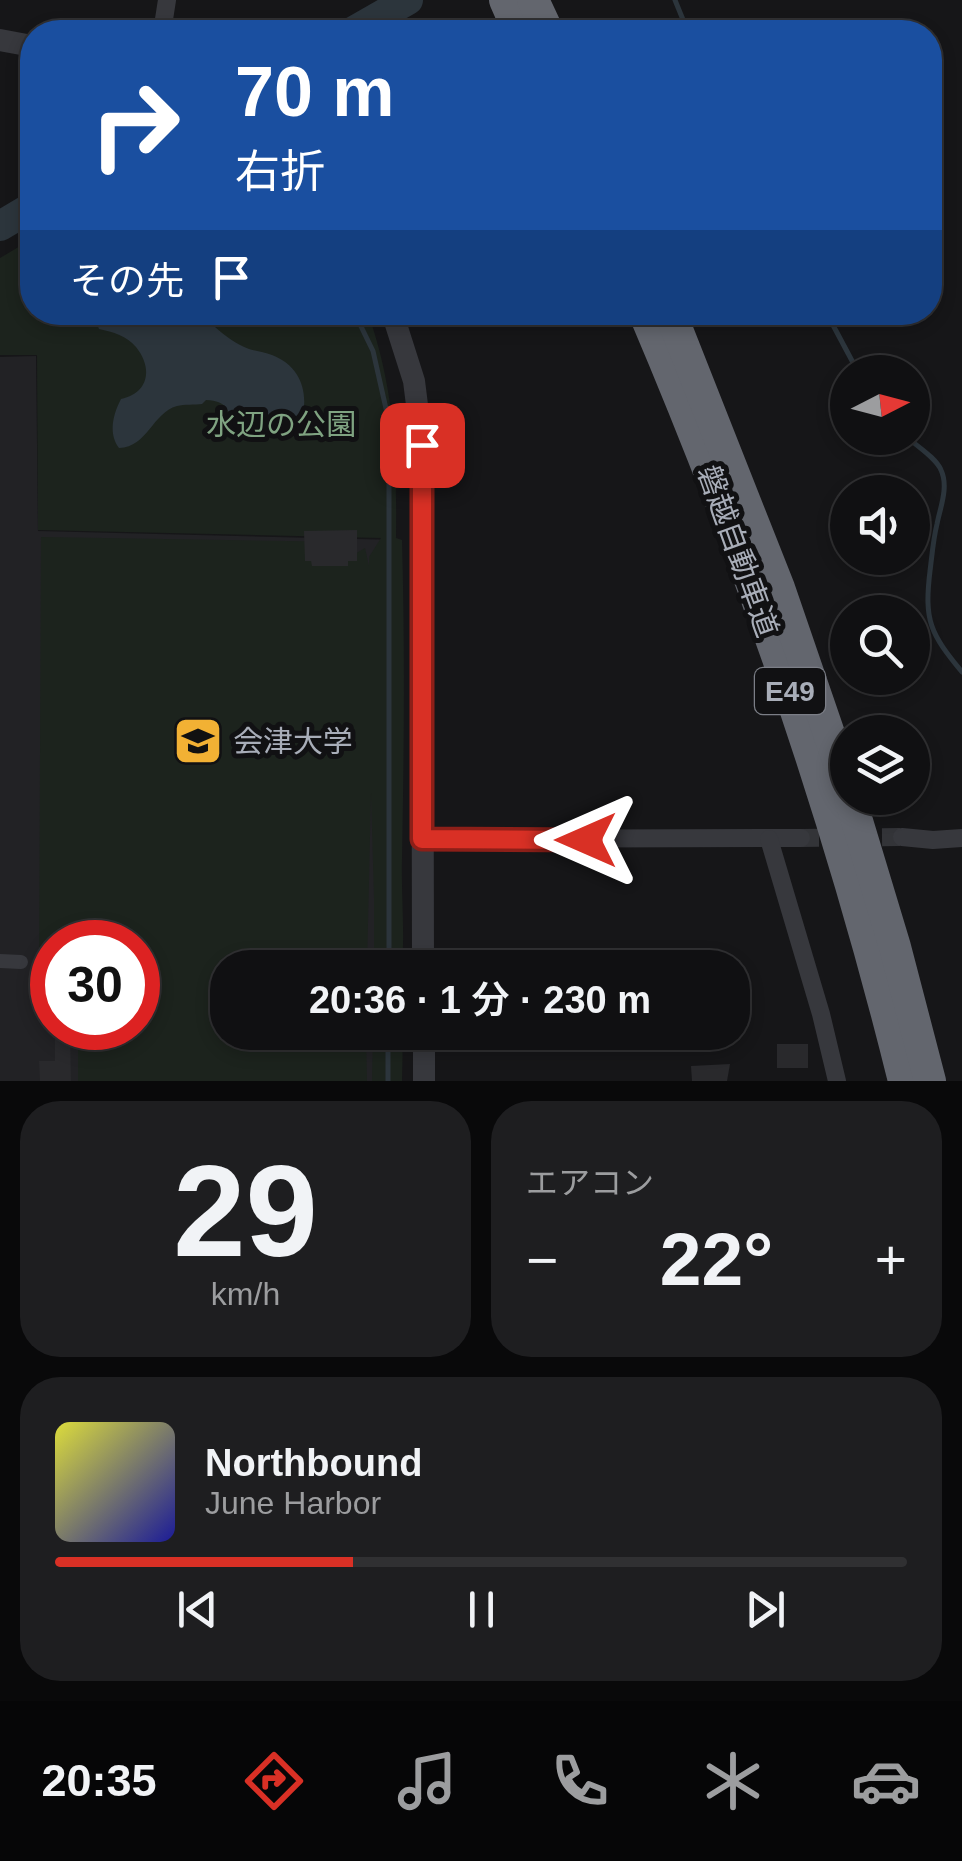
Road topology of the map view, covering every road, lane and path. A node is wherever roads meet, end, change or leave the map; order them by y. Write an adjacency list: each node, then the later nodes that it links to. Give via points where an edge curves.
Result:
1 (396, 325): 9 (street, via 414,380 422,445)
2 (649, 325): 17 (highway, 磐越自動車道 / E49, via 793,700)
3 (675, 325): 4 (highway, 磐越自動車道 / E49, via 780,588)
4 (830, 735)
5 (855, 815): 18 (highway)
6 (902, 837): 8 (street)
7 (801, 838): 10 (street)
8 (962, 838)
9 (422, 839): 10 (street); 11 (street)
10 (769, 839): 16 (street)
11 (423, 950)
12 (0, 961): 13 (street)
13 (21, 962)
14 (424, 1050): 15 (street)
15 (424, 1081)
16 (837, 1081)
17 (904, 1081)
18 (930, 1081)

